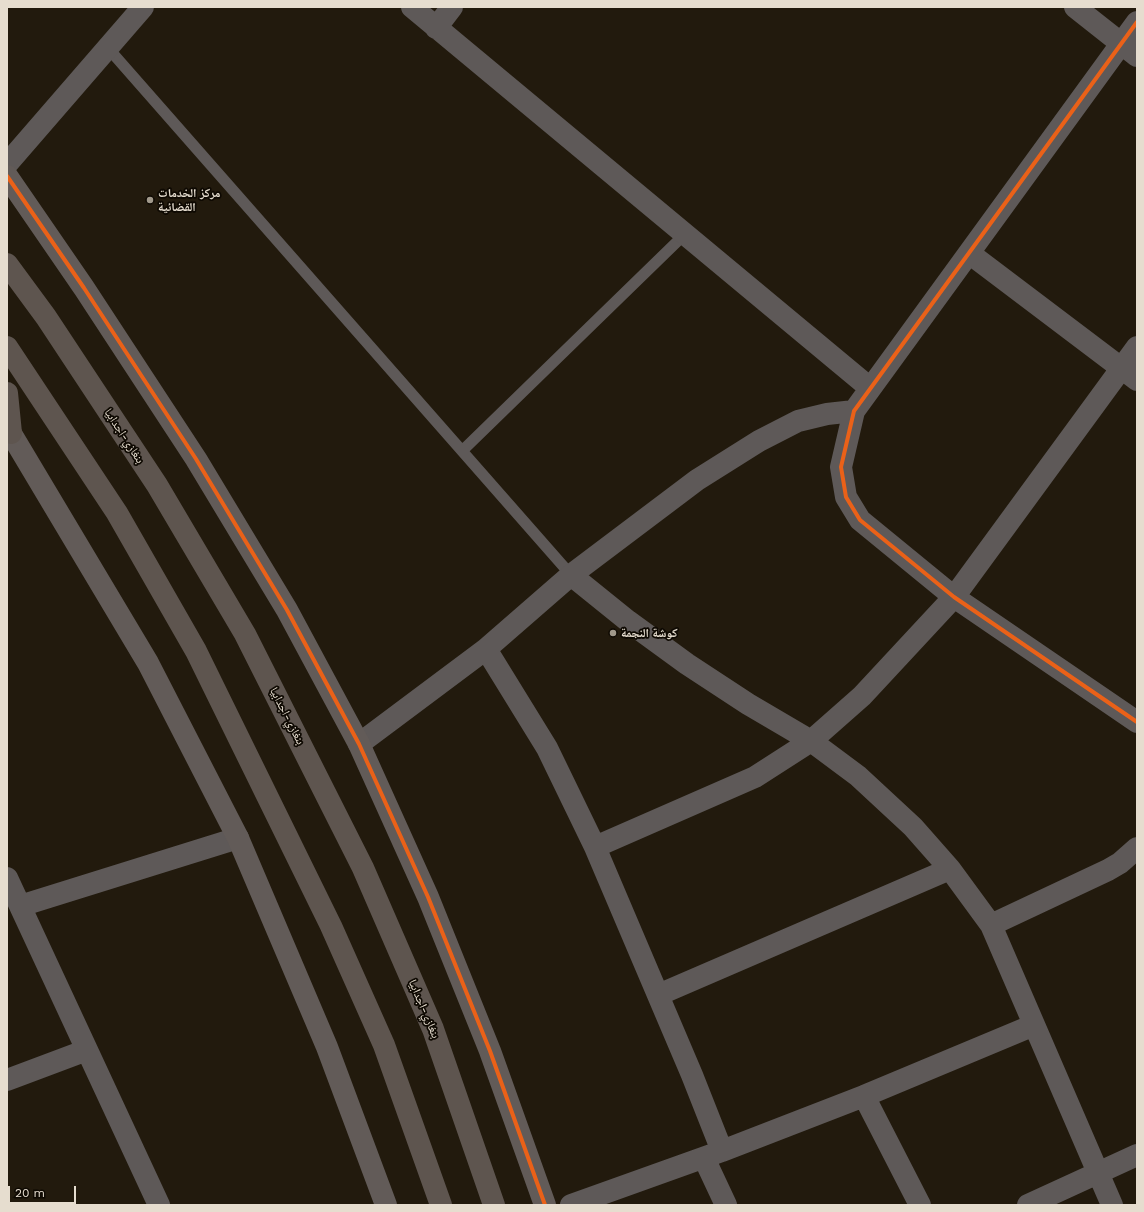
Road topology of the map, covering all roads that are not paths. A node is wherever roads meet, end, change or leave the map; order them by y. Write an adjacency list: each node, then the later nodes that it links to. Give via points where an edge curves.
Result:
1 (143, 7): 7 (street)
2 (412, 7): 6 (street)
3 (452, 7): 6 (street)
4 (1075, 7): 8 (street)
5 (1137, 22): 8 (street)
6 (436, 28): 11 (street)
7 (108, 48): 9 (street); 21 (lane)
8 (1129, 50): 12 (street)
9 (7, 164)
10 (7, 176): 27 (street, via 196,458 287,610)
11 (685, 234): 17 (street); 21 (lane)
12 (969, 253): 16 (street); 17 (street)
13 (7, 264): 46 (highway, بنغازي-اجدابيا, via 46,316 156,485 245,634 362,868 433,1029)
14 (7, 347): 45 (highway, via 117,514 196,651 331,926 384,1045)
15 (1137, 347): 16 (street)
16 (1129, 374): 23 (street)
17 (870, 388): 19 (street)
18 (7, 393): 20 (highway)
19 (854, 411): 22 (street, via 798,421 758,441 697,480); 23 (street, via 841,467 846,497 860,520)
20 (9, 430): 28 (street, via 148,663)
21 (462, 451): 22 (lane)
22 (571, 575): 24 (street); 26 (street, via 687,664)
23 (954, 597): 25 (street); 26 (street, via 862,696)
24 (486, 649): 27 (street); 29 (street, via 546,748)
25 (1137, 722)
26 (811, 741): 29 (street, via 754,776); 31 (street, via 881,796 914,828)
27 (359, 744): 47 (street, via 428,897 490,1051)
28 (238, 838): 33 (street); 44 (street, via 327,1047)
29 (595, 847): 35 (street)
30 (1137, 848): 34 (street, via 1108,870)
31 (950, 869): 34 (street); 35 (street)
32 (7, 878): 33 (street)
33 (20, 906): 37 (street)
34 (991, 925): 36 (street)
35 (658, 995): 40 (street)
36 (1034, 1026): 39 (street); 42 (street)
37 (87, 1050): 38 (street); 43 (street)
38 (7, 1080)
39 (864, 1096): 40 (street); 50 (street)
40 (713, 1155): 48 (street); 49 (street)
41 (1137, 1155): 42 (street)
42 (1097, 1174): 51 (street); 52 (street)
43 (156, 1204)
44 (386, 1205)
45 (441, 1205)
46 (494, 1205)
47 (545, 1205)
48 (571, 1205)
49 (726, 1205)
50 (920, 1205)
51 (1028, 1205)
52 (1112, 1205)

